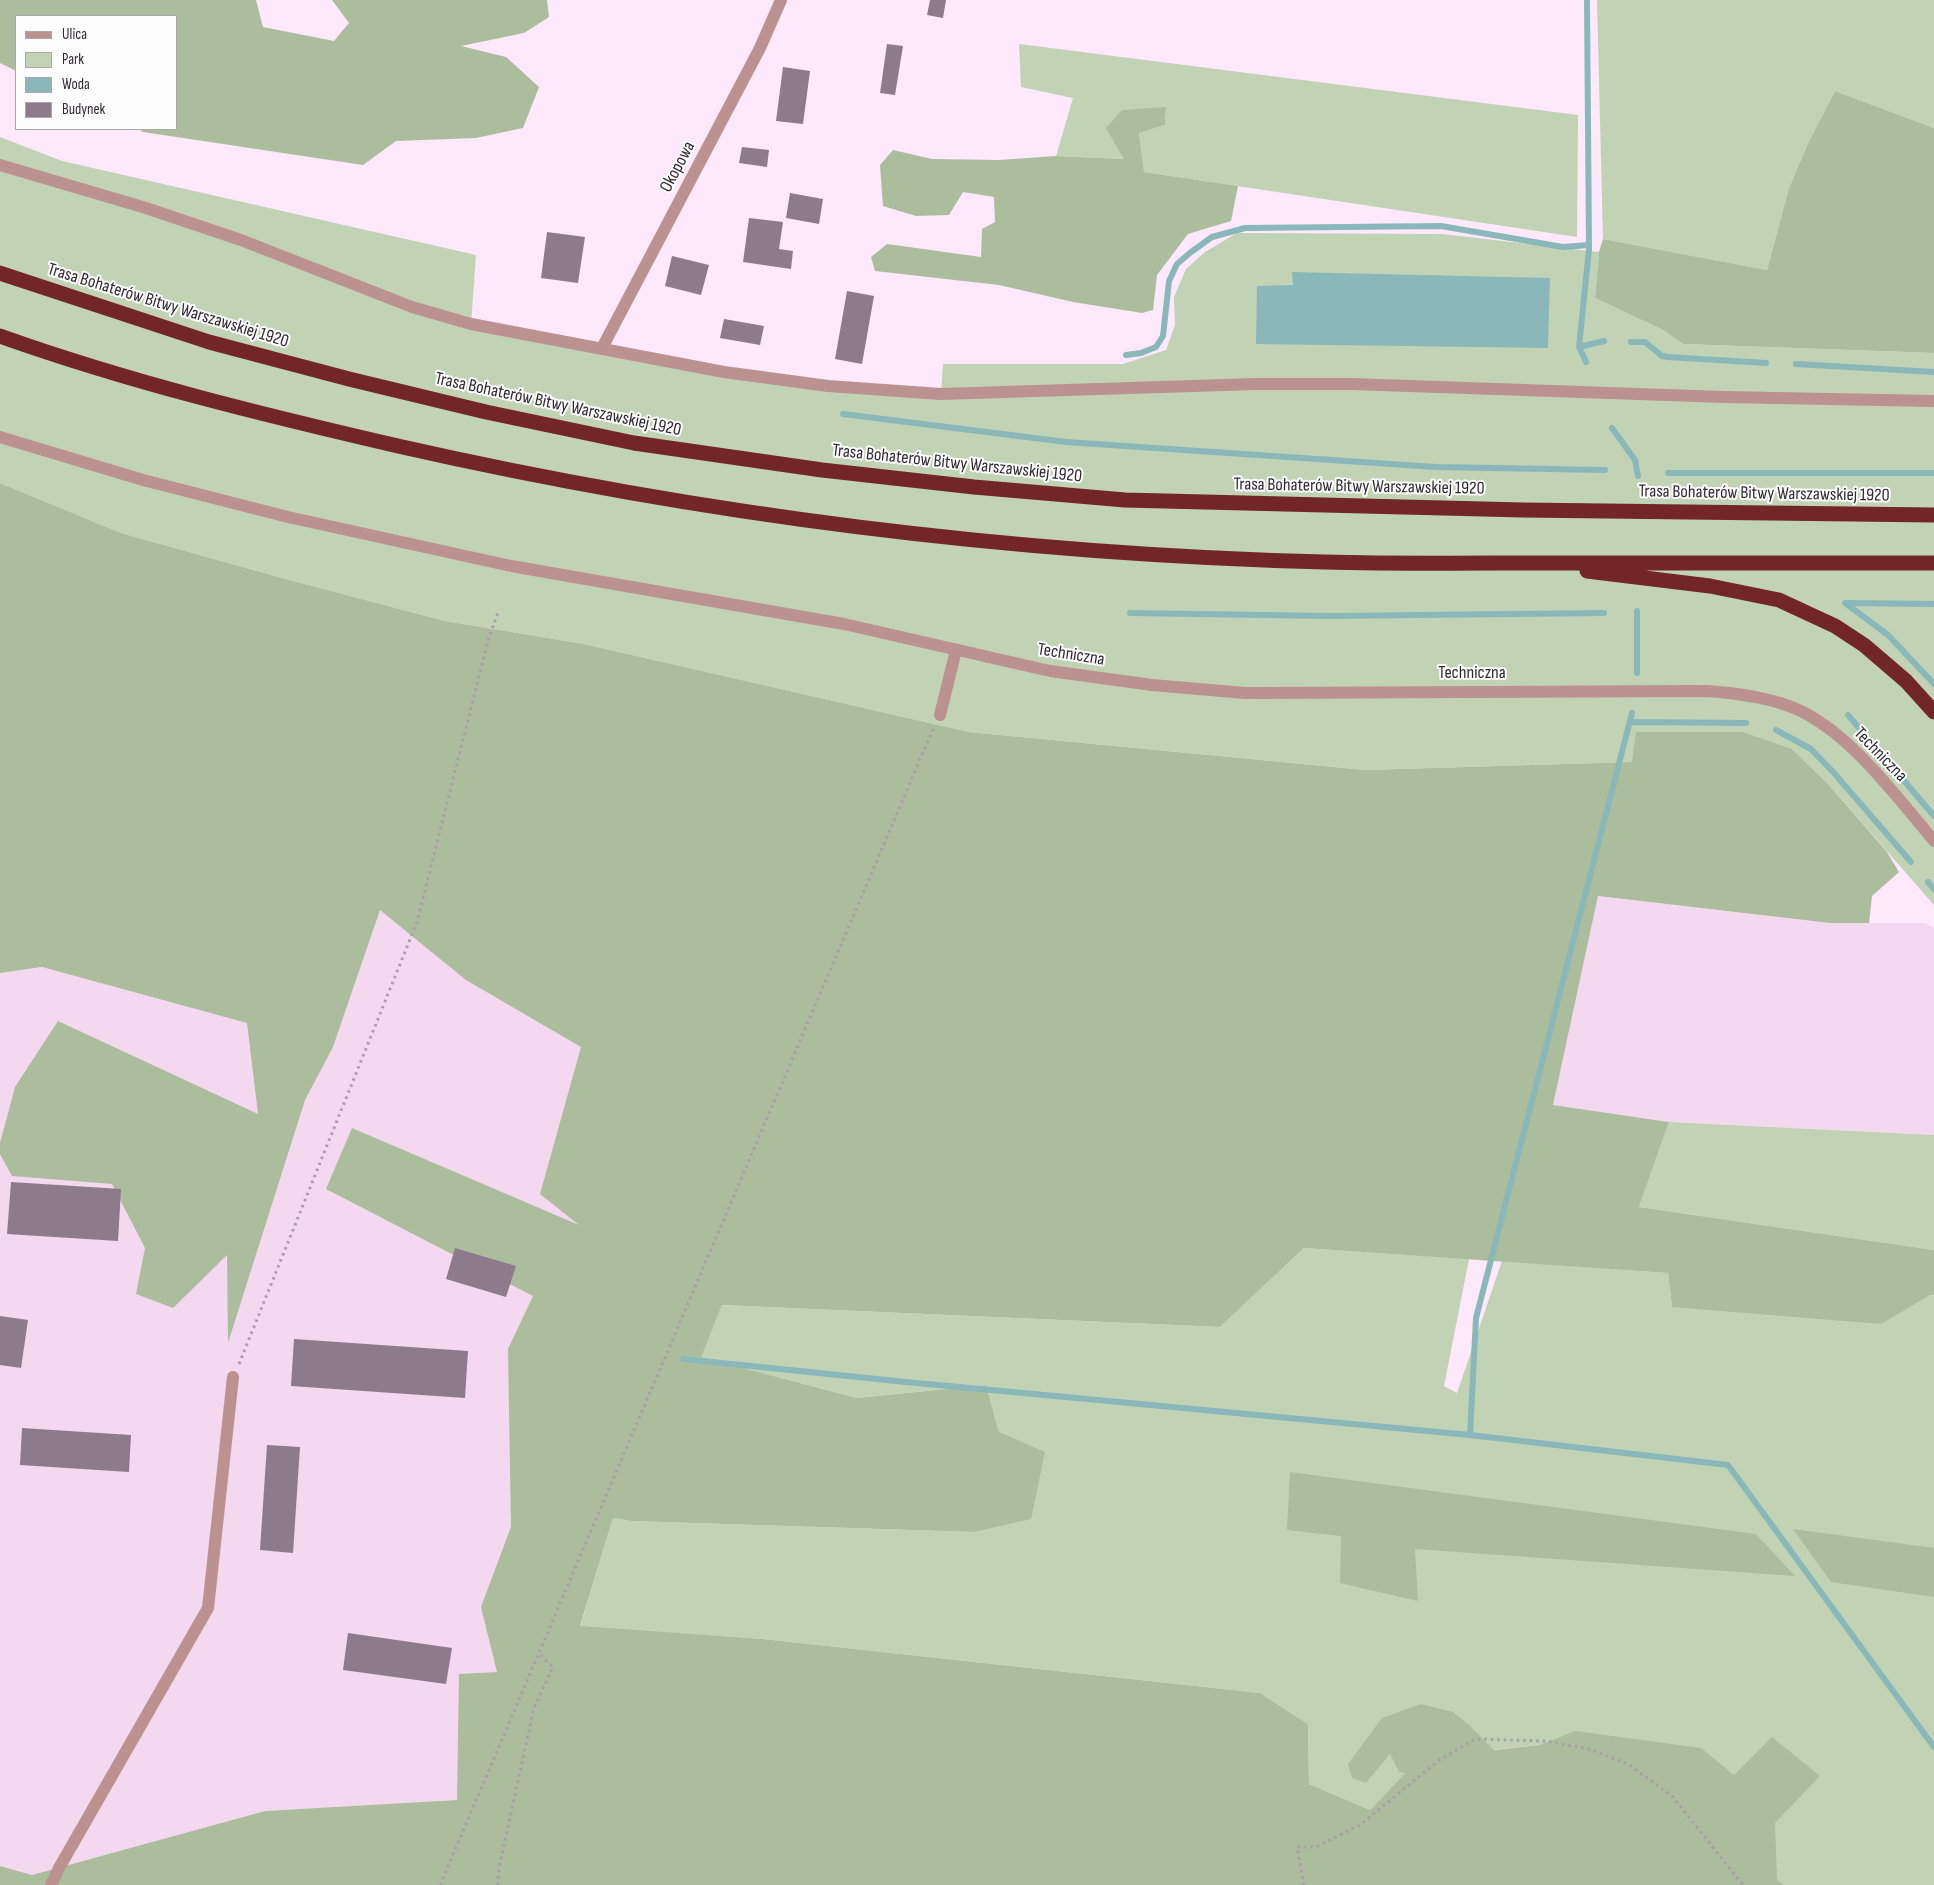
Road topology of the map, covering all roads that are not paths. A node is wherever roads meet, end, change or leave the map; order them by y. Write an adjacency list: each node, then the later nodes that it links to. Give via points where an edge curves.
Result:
1 (781, 0): 5 (street, Okopowa, via 760,48)
2 (0, 165): 5 (street, via 241,240 412,307 471,324)
3 (0, 273): 8 (highway, Trasa Bohaterów Bitwy Warszawskiej 1920, via 209,342 486,412 634,443 822,470 1125,500 1523,510)
4 (0, 336): 9 (highway, via 50,354 336,432 616,491 817,522 972,541 1132,553 1324,562)
5 (602, 348): 6 (street, via 724,372 828,386 941,394 1352,384 1724,398)
6 (1934, 401)
7 (0, 437): 11 (street, Techniczna, via 143,480 288,517 511,566 844,624)
8 (1934, 515)
9 (1521, 563): 10 (highway); 12 (highway, via 1710,586 1778,600 1835,626 1864,645)
10 (1934, 563)
11 (956, 650): 13 (street); 14 (street, Techniczna, via 1068,673 1245,693 1707,691 1763,698 1795,709 1847,744)
12 (1934, 712)
13 (940, 714)
14 (1934, 841)
15 (233, 1377): 16 (street, via 208,1608)
16 (51, 1885)

